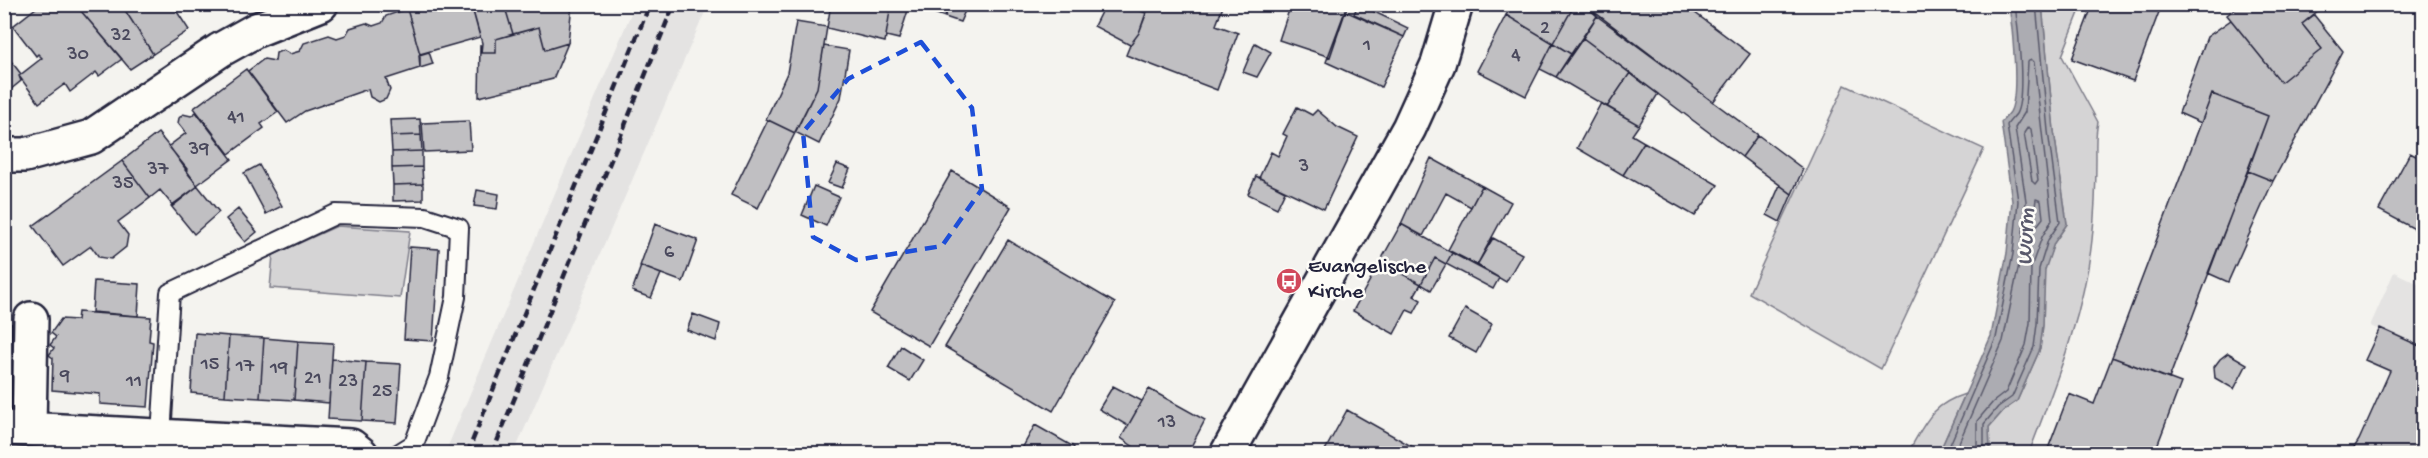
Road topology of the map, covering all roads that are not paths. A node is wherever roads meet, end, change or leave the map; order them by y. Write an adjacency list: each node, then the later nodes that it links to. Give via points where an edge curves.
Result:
1 (321, 4): 3 (main road, via 256,30 220,50 91,137 25,155)
2 (1456, 4): 9 (main road, via 1438,64 1409,128)
3 (4, 155)
4 (31, 319): 5 (main road)
5 (17, 428): 6 (main road)
6 (161, 435): 7 (main road, via 351,446); 8 (lane, via 170,293 336,214 425,217 459,228 456,297 431,399 414,444)
7 (361, 453)
8 (398, 453)
9 (1227, 453)

